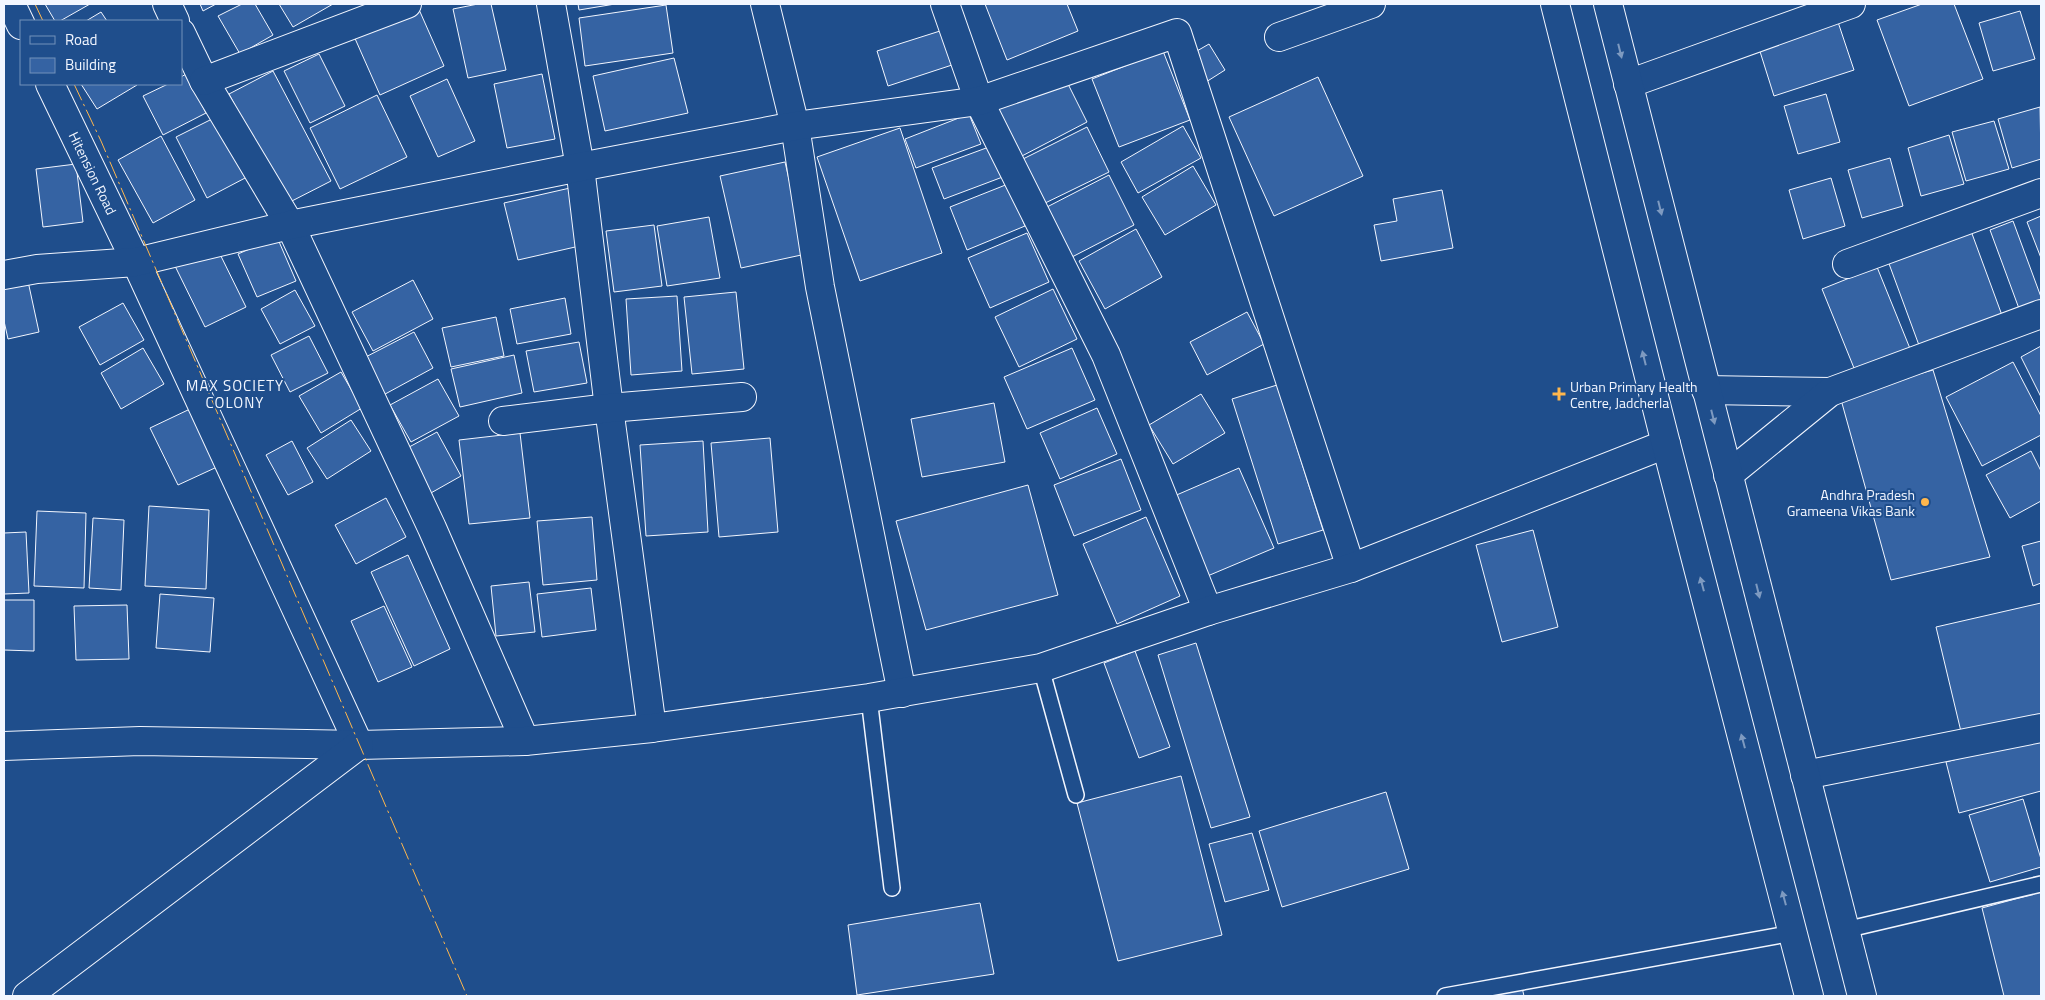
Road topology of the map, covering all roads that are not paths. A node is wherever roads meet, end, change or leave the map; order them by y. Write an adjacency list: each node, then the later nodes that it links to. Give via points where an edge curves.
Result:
1 (11, 4): 12 (main road)
2 (167, 4): 11 (main road)
3 (407, 4): 15 (main road)
4 (551, 4): 20 (main road)
5 (765, 4): 19 (main road)
6 (945, 4): 18 (main road)
7 (1371, 4): 14 (main road)
8 (1555, 4): 32 (main road, one-way to 8)
9 (1608, 4): 16 (main road, one-way to 16)
10 (1851, 4): 16 (main road)
11 (175, 20)
12 (20, 23)
13 (182, 36): 15 (main road)
14 (1279, 37)
15 (204, 81): 22 (main road)
16 (1628, 84): 27 (main road, one-way to 27)
17 (50, 85): 23 (main road, Hitension Road)
18 (979, 101): 19 (main road); 34 (main road, via 1177,33); 35 (main road, via 1106,355)
19 (795, 126): 20 (main road); 37 (main road, via 820,286)
20 (580, 166): 22 (main road); 30 (main road)
21 (2041, 193): 24 (main road)
22 (290, 224): 23 (main road); 41 (main road, via 432,528)
23 (136, 262): 25 (main road, via 37,269); 42 (main road, Hitension Road)
24 (1847, 264)
25 (4, 275)
26 (2041, 314): 28 (main road)
27 (1706, 390): 28 (main road); 33 (main road, one-way to 33)
28 (1830, 392): 33 (main road)
29 (742, 397): 30 (main road)
30 (609, 408): 31 (main road); 39 (main road)
31 (503, 421)
32 (1666, 444): 34 (main road); 49 (main road, one-way to 32)
33 (1728, 475): 44 (main road, one-way to 44)
34 (1352, 568): 35 (main road)
35 (1208, 611): 36 (main road)
36 (1041, 668): 37 (main road); 45 (lane)
37 (902, 693): 38 (main road)
38 (869, 698): 39 (main road); 47 (lane)
39 (652, 728): 41 (main road)
40 (2041, 728): 44 (main road)
41 (525, 741): 42 (main road)
42 (359, 745): 43 (main road, via 140,741); 50 (main road)
43 (4, 746)
44 (1805, 775): 48 (main road)
45 (1076, 795)
46 (2041, 884): 48 (lane)
47 (892, 888)
48 (1845, 930): 53 (main road)
49 (1793, 933): 51 (lane); 52 (main road)
50 (27, 996)
51 (1445, 996)
52 (1809, 996)
53 (1862, 996)

